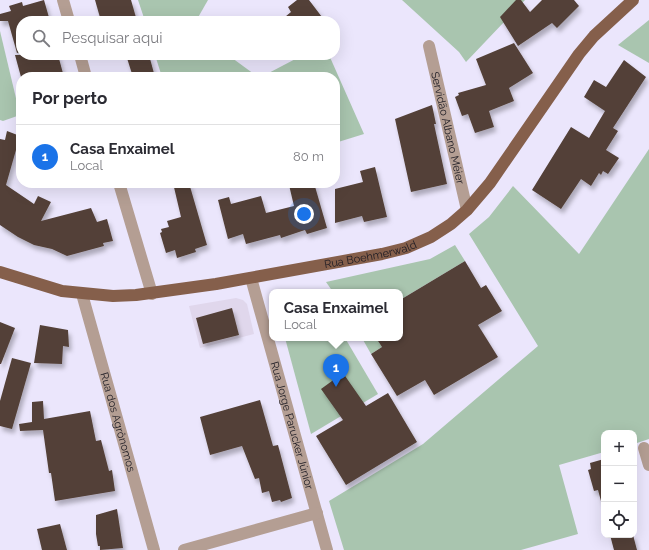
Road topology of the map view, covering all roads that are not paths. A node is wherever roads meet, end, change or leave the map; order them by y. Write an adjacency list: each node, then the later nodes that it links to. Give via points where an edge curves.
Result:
1 (63, 0): 3 (street)
2 (633, 0): 8 (main road, Rua Boehmerwald, via 594,36 579,54 490,182)
3 (68, 16)
4 (428, 46): 8 (street, Servidão Albano Méier)
5 (81, 60): 6 (street)
6 (85, 72)
7 (120, 188): 12 (street)
8 (467, 210): 10 (main road, Rua Boehmerwald, via 431,237 406,248)
9 (0, 272): 11 (main road, Rua Boehmerwald, via 31,283)
10 (251, 278): 12 (main road, Rua Boehmerwald); 15 (street, Rua Jorge Parucker Júnior)
11 (82, 294): 12 (main road, Rua Boehmerwald); 16 (street, Rua dos Agrônomos)
12 (152, 294)
13 (644, 448): 14 (street)
14 (649, 465)
15 (317, 513): 17 (street); 18 (street, Rua Jorge Parucker Júnior)
16 (154, 550)
17 (184, 550)
18 (327, 550)

